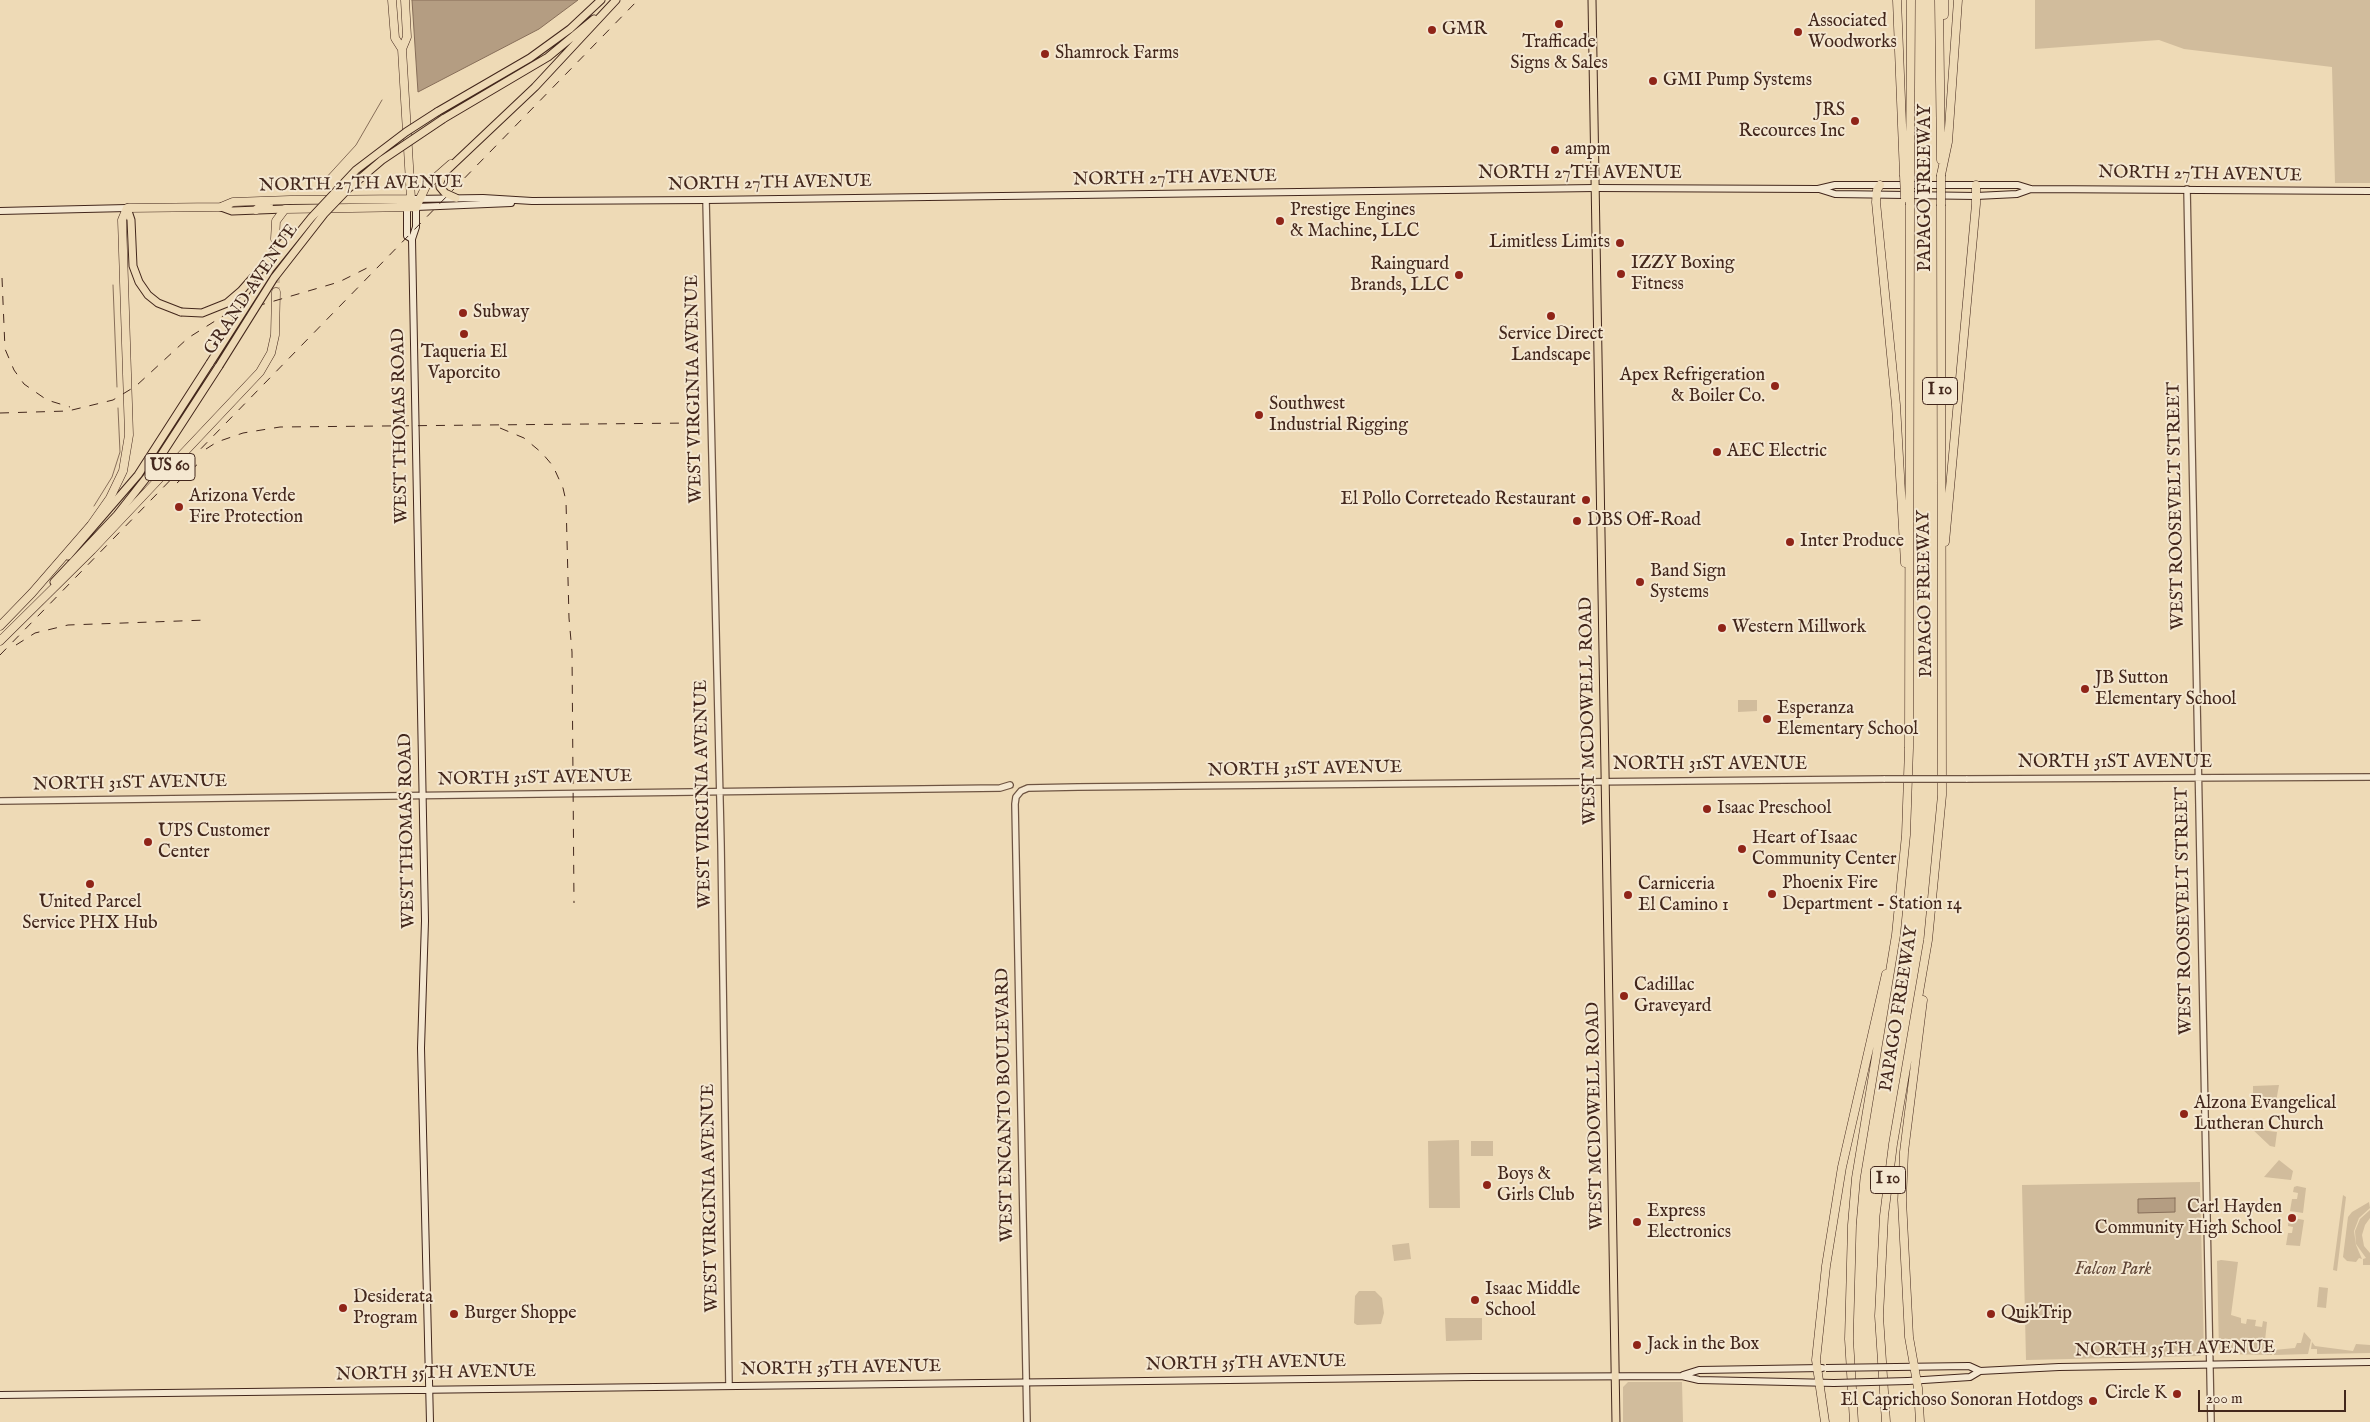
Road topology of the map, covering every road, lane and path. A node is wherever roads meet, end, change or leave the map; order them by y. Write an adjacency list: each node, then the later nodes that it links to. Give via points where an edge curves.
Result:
1 (392, 0): 11 (highway, WEST THOMAS ROAD, via 396,39)
2 (405, 0): 11 (highway, WEST THOMAS ROAD, via 407,37)
3 (601, 0): 16 (main road, GRAND AVENUE, bridge, via 570,29 530,58 406,132)
4 (615, 0): 13 (main road, via 535,87); 44 (main road, GRAND AVENUE, bridge, via 548,57 443,119 377,164 324,214 279,271 162,456 126,504)
5 (1592, 0): 19 (main road, WEST MCDOWELL ROAD)
6 (1897, 0): 15 (highway)
7 (1911, 0): 15 (highway, PAPAGO FREEWAY / I 10)
8 (1938, 0): 12 (highway, PAPAGO FREEWAY / I 10)
9 (1944, 0): 12 (highway)
10 (1958, 0): 14 (highway, via 1948,142)
11 (402, 49): 27 (highway, WEST THOMAS ROAD)
12 (1940, 64): 14 (highway, PAPAGO FREEWAY / I 10)
13 (451, 164): 26 (main road, via 440,184 443,191); 27 (highway)
14 (1941, 174): 41 (highway, PAPAGO FREEWAY / I 10, bridge)
15 (1907, 175): 43 (highway, PAPAGO FREEWAY / I 10, bridge)
16 (350, 176): 34 (main road, bridge, via 326,195 232,300 208,312 181,312 158,304 148,295 133,266 131,220); 42 (main road, GRAND AVENUE, bridge, via 284,250 138,475 82,542)
17 (1880, 185): 18 (main road, NORTH 27TH AVENUE); 20 (main road, NORTH 27TH AVENUE, via 1835,185); 24 (highway)
18 (1976, 185): 21 (main road, NORTH 27TH AVENUE, via 2018,185); 25 (highway)
19 (1595, 188): 20 (main road, NORTH 27TH AVENUE); 29 (main road, NORTH 27TH AVENUE); 49 (main road, WEST MCDOWELL ROAD)
20 (1818, 189): 24 (main road, NORTH 27TH AVENUE, via 1835,194)
21 (2030, 189): 22 (main road, NORTH 27TH AVENUE); 25 (main road, NORTH 27TH AVENUE, via 2017,194)
22 (2187, 189): 23 (main road, NORTH 27TH AVENUE); 48 (street, WEST ROOSEVELT STREET)
23 (2370, 192)
24 (1876, 195): 25 (main road, NORTH 27TH AVENUE); 43 (highway, via 1896,405)
25 (1976, 196): 41 (highway)
26 (456, 198): 27 (main road, NORTH 27TH AVENUE); 30 (main road, NORTH 27TH AVENUE)
27 (415, 199): 28 (highway, NORTH 27TH AVENUE); 32 (main road, WEST THOMAS ROAD); 33 (highway, WEST THOMAS ROAD)
28 (290, 200): 31 (highway, NORTH 27TH AVENUE, via 233,202); 36 (highway, via 262,205)
29 (706, 200): 30 (main road, NORTH 27TH AVENUE); 52 (street, WEST VIRGINIA AVENUE)
30 (532, 201): 33 (main road, NORTH 27TH AVENUE)
31 (221, 207): 34 (highway, NORTH 27TH AVENUE); 36 (main road, NORTH 27TH AVENUE, via 232,211)
32 (407, 207): 33 (highway, NORTH 27TH AVENUE); 35 (highway, NORTH 27TH AVENUE); 39 (main road, WEST THOMAS ROAD, via 407,236)
33 (416, 207): 39 (main road, WEST THOMAS ROAD, via 416,228)
34 (127, 208): 37 (main road, NORTH 27TH AVENUE); 42 (highway, US 60, via 122,220 129,435 124,472 92,525)
35 (285, 209): 36 (main road, NORTH 27TH AVENUE); 38 (highway, via 276,220)
36 (256, 210)
37 (0, 211)
38 (276, 239)
39 (412, 239): 53 (main road, WEST THOMAS ROAD)
40 (276, 292): 44 (highway, US 60, via 275,336 271,353 260,372 92,550)
41 (1942, 576): 56 (highway, PAPAGO FREEWAY / I 10, via 1942,795)
42 (32, 593): 45 (highway, GRAND AVENUE / US 60)
43 (1909, 610): 55 (highway, PAPAGO FREEWAY / I 10, via 1906,835)
44 (21, 620): 46 (highway, GRAND AVENUE / US 60)
45 (0, 626)
46 (0, 641)
47 (2370, 777): 48 (street, NORTH 31ST AVENUE)
48 (2198, 779): 49 (street, NORTH 31ST AVENUE, bridge); 58 (street, WEST ROOSEVELT STREET)
49 (1605, 780): 51 (street, NORTH 31ST AVENUE, via 1059,787); 62 (main road, WEST MCDOWELL ROAD)
50 (1010, 785): 52 (street, NORTH 31ST AVENUE, via 1000,788)
51 (1021, 791): 65 (street, WEST ENCANTO BOULEVARD, via 1015,804)
52 (720, 792): 53 (street, NORTH 31ST AVENUE); 67 (street, WEST VIRGINIA AVENUE)
53 (422, 796): 54 (street, NORTH 31ST AVENUE); 68 (main road, WEST THOMAS ROAD, via 425,958 421,1048)
54 (0, 801)
55 (1896, 935): 60 (highway, via 1840,1174 1826,1266); 74 (highway, PAPAGO FREEWAY / I 10, via 1864,1124 1853,1215 1849,1339)
56 (1928, 940): 59 (highway, via 1902,1181); 75 (highway, PAPAGO FREEWAY / I 10, via 1890,1163 1882,1241 1879,1316)
57 (2370, 1362): 58 (main road, NORTH 35TH AVENUE)
58 (2210, 1365): 61 (main road, NORTH 35TH AVENUE); 77 (street, WEST ROOSEVELT STREET)
59 (1910, 1367): 60 (main road, NORTH 35TH AVENUE, bridge); 61 (main road, NORTH 35TH AVENUE, via 1969,1366); 64 (highway)
60 (1817, 1368): 63 (main road, NORTH 35TH AVENUE, via 1699,1370); 66 (highway)
61 (1980, 1371): 64 (main road, NORTH 35TH AVENUE, via 1970,1377)
62 (1615, 1376): 63 (main road, NORTH 35TH AVENUE); 65 (main road, NORTH 35TH AVENUE); 72 (main road, WEST MCDOWELL ROAD)
63 (1682, 1376): 66 (main road, NORTH 35TH AVENUE, via 1699,1380)
64 (1917, 1381): 66 (main road, NORTH 35TH AVENUE, bridge); 76 (highway)
65 (1026, 1382): 67 (main road, NORTH 35TH AVENUE); 71 (street, WEST ENCANTO BOULEVARD)
66 (1822, 1383): 73 (highway)
67 (729, 1386): 68 (main road, NORTH 35TH AVENUE)
68 (429, 1389): 69 (main road, NORTH 35TH AVENUE); 70 (main road, WEST THOMAS ROAD)
69 (0, 1394)
70 (430, 1422)
71 (1027, 1422)
72 (1616, 1422)
73 (1825, 1422)
74 (1854, 1422)
75 (1886, 1422)
76 (1920, 1422)
77 (2211, 1422)

